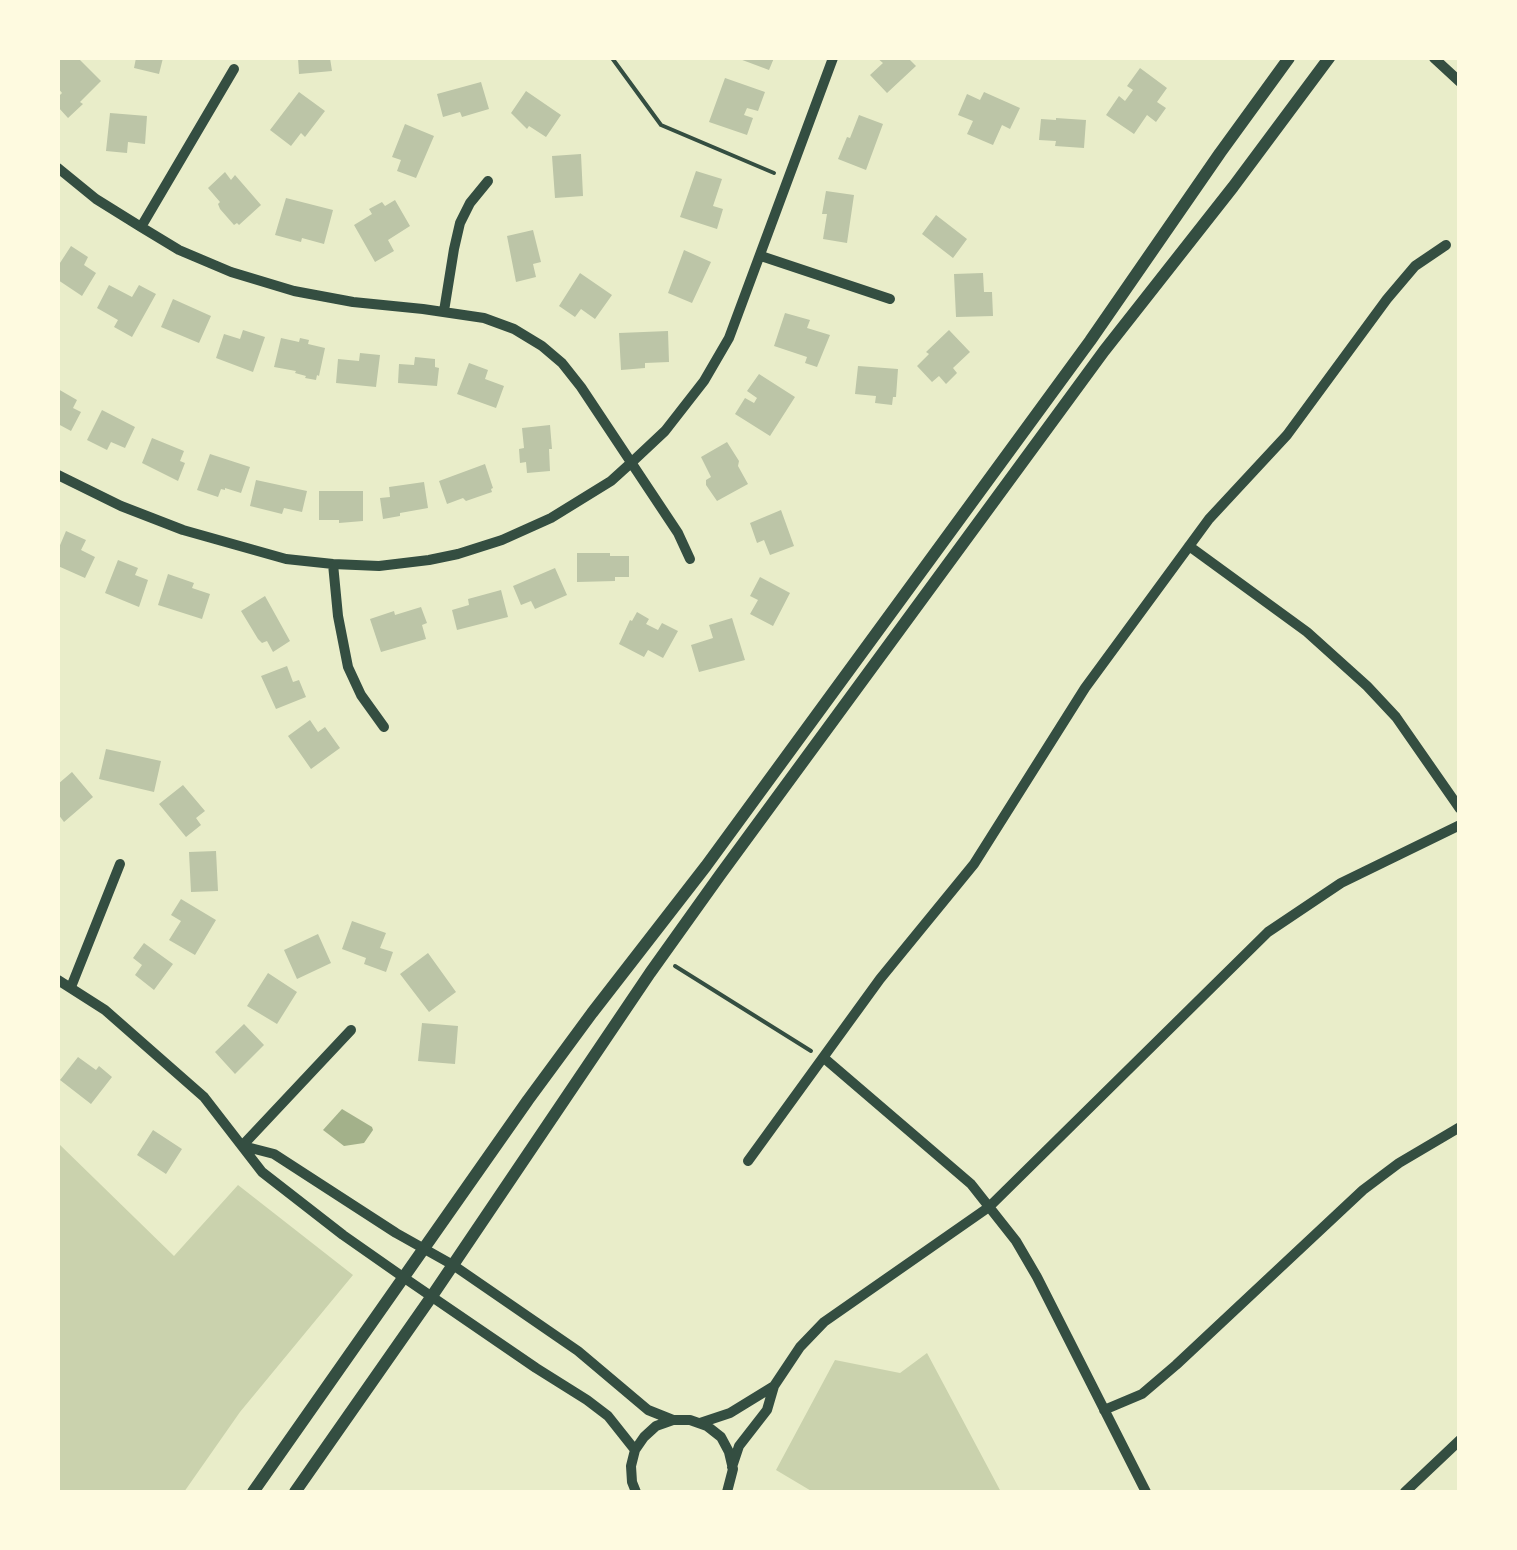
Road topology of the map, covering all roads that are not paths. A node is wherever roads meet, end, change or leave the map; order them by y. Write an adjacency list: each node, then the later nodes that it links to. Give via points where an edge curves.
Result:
1 (832, 58): 11 (street)
2 (1290, 58): 31 (street)
3 (1329, 58): 32 (street, via 1092,367 661,958)
4 (1434, 58): 6 (street)
5 (234, 69): 9 (street)
6 (1460, 82)
7 (58, 168): 9 (street)
8 (488, 181): 13 (street, via 460,223)
9 (141, 228): 13 (street, via 179,250 282,288)
10 (1446, 245): 16 (street, via 1415,266 1288,435)
11 (761, 256): 12 (street); 14 (street, via 730,338 704,382)
12 (890, 299)
13 (444, 311): 14 (street, via 484,318 542,346 581,387)
14 (632, 462): 17 (street); 18 (street, via 578,503 502,540 429,560)
15 (58, 474): 18 (street, via 183,530)
16 (1189, 546): 20 (street, via 1307,632 1366,686 1396,716); 26 (street, via 1085,688 974,864)
17 (690, 558)
18 (333, 564): 19 (street, via 348,667)
19 (384, 727)
20 (1460, 810)
21 (1460, 825): 30 (street, via 1341,884 1268,932)
22 (120, 864): 24 (street)
23 (58, 980): 24 (street)
24 (71, 987): 28 (street, via 204,1097)
25 (351, 1030): 28 (street)
26 (824, 1058): 29 (street); 30 (street)
27 (1460, 1127): 36 (street, via 1364,1190 1142,1394)
28 (242, 1146): 31 (street, via 274,1154); 33 (street, via 262,1172)
29 (748, 1161)
30 (989, 1208): 35 (street, via 824,1322); 36 (street, via 1037,1277)
31 (425, 1247): 32 (street); 33 (street)
32 (453, 1264): 34 (street); 37 (street, via 648,1410)
33 (404, 1277): 34 (street); 42 (street)
34 (432, 1296): 40 (street, via 587,1400); 43 (street)
35 (774, 1386): 38 (street); 41 (street)
36 (1104, 1410): 46 (street)
37 (673, 1420): 38 (street); 40 (street, via 656,1426)
38 (700, 1424): 41 (street, via 720,1437)
39 (1460, 1440): 47 (street)
40 (635, 1450): 44 (street)
41 (732, 1467): 45 (street)
42 (252, 1492)
43 (294, 1492)
44 (636, 1492)
45 (727, 1492)
46 (1146, 1492)
47 (1405, 1492)

